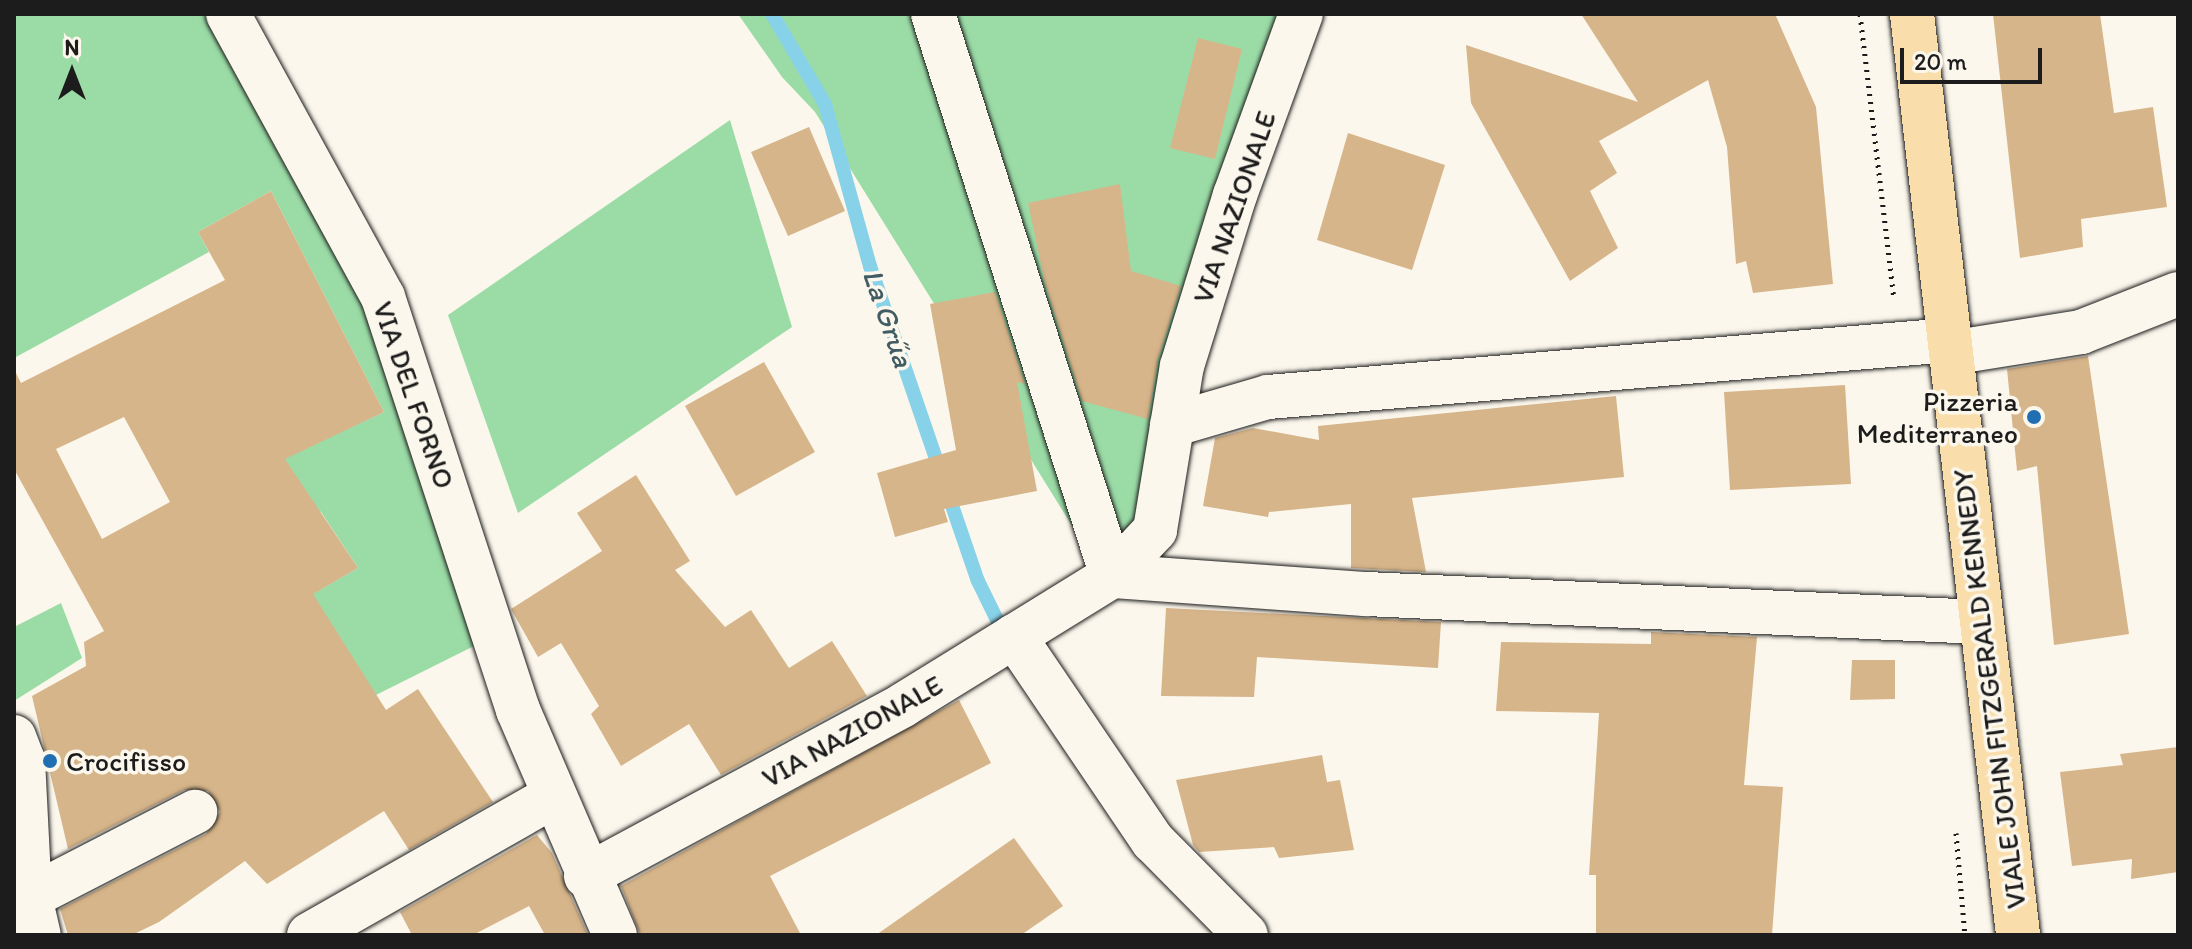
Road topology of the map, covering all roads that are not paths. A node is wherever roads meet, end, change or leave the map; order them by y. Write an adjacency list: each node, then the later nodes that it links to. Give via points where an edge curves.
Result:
1 (228, 14): 12 (street, VIA DEL FORNO, via 383,297)
2 (933, 14): 8 (street)
3 (1301, 14): 7 (street, VIA NAZIONALE, via 1214,263 1182,366)
4 (1912, 14): 6 (main road, VIALE JOHN FITZGERALD KENNEDY)
5 (2178, 294): 6 (street, via 2081,332)
6 (1949, 346): 7 (street, via 1268,397); 9 (main road, VIALE JOHN FITZGERALD KENNEDY)
7 (1172, 425): 8 (street, VIA NAZIONALE, via 1155,530)
8 (1112, 576): 9 (street, via 1366,594); 10 (street, VIA NAZIONALE)
9 (1981, 622): 19 (main road, VIALE JOHN FITZGERALD KENNEDY)
10 (1014, 636): 14 (street, VIA NAZIONALE, via 903,705); 18 (street, via 1153,841)
11 (14, 737): 15 (street, via 23,760)
12 (552, 797): 14 (street, VIA DEL FORNO); 16 (street)
13 (195, 812): 15 (street)
14 (586, 876): 17 (street, VIA DEL FORNO)
15 (35, 916)
16 (309, 935)
17 (615, 935)
18 (1246, 935)
19 (2018, 935)

